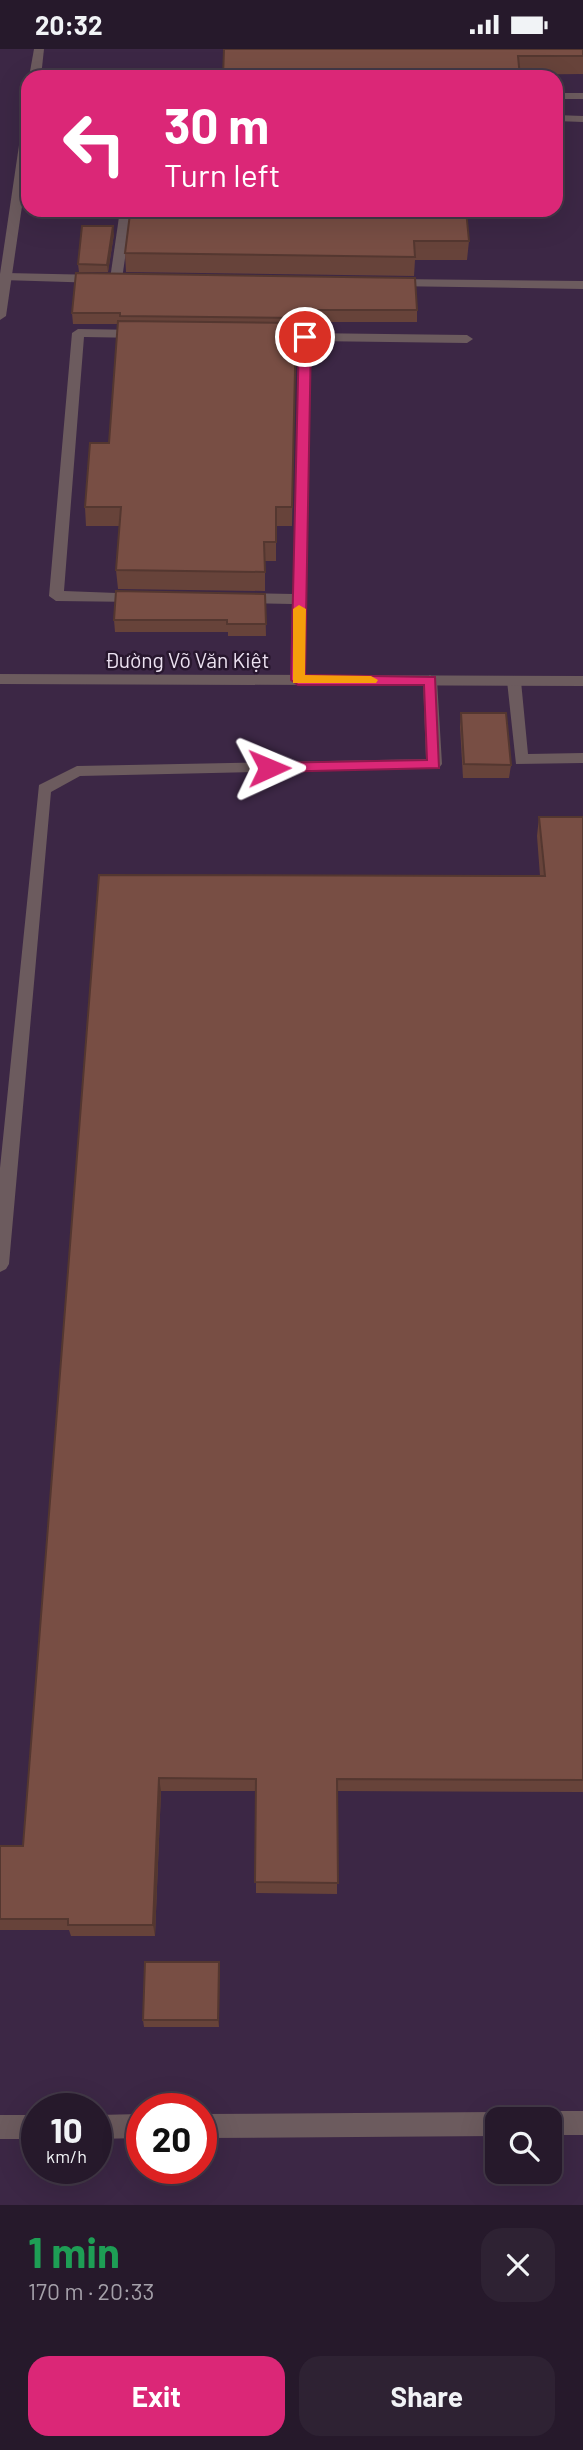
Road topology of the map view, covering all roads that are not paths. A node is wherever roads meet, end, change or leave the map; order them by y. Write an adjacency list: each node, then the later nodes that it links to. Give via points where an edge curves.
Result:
1 (39, 49): 2 (street)
2 (36, 70)
3 (563, 96): 4 (street)
4 (583, 96)
5 (563, 118): 6 (street)
6 (583, 119)
7 (21, 173): 9 (street)
8 (126, 217): 9 (street, via 123,279)
9 (6, 277): 12 (street)
10 (377, 282): 11 (street)
11 (583, 285)
12 (0, 316)
13 (158, 335): 17 (street, via 78,333 56,596)
14 (265, 337): 15 (street)
15 (305, 337): 16 (street); 19 (street)
16 (467, 338)
17 (151, 597)
18 (232, 598): 19 (street)
19 (299, 599): 21 (street)
20 (0, 679): 21 (street, Đường Võ Văn Kiệt)
21 (298, 680): 22 (street, Đường Võ Văn Kiệt)
22 (430, 680): 23 (street, Đường Võ Văn Kiệt); 26 (street, via 434,764 77,771 44,789)
23 (514, 681): 24 (street, Đường Võ Văn Kiệt); 25 (street, via 521,760)
24 (583, 681)
25 (583, 758)
26 (0, 1264)
27 (562, 2123): 28 (street)
28 (583, 2123)
29 (485, 2124): 30 (street)
30 (217, 2126)
31 (0, 2127): 32 (street)
32 (21, 2127)

